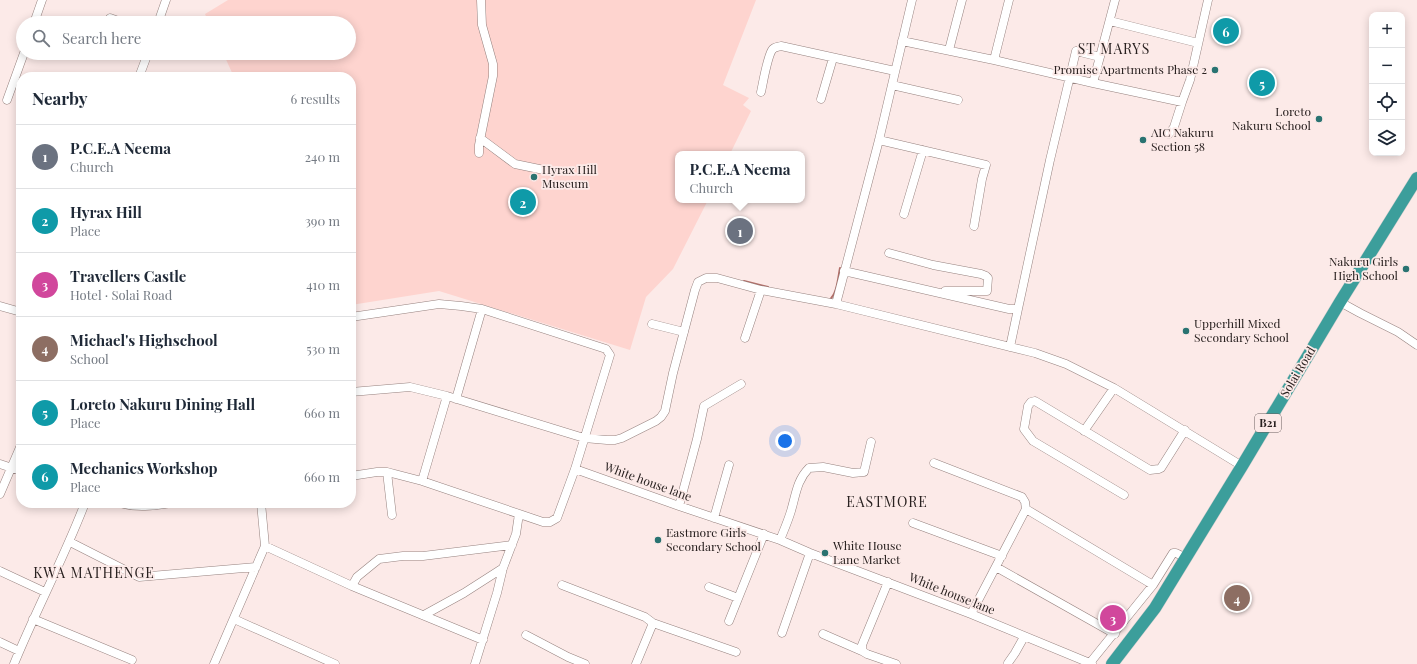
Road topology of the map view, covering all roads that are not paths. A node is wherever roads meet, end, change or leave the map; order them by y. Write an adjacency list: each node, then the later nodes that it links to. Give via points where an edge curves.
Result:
1 (42, 0): 9 (street)
2 (166, 0): 10 (street)
3 (481, 0): 33 (street, via 482,25 493,64 493,76)
4 (912, 0): 12 (street)
5 (962, 0): 14 (street)
6 (1010, 0): 19 (street)
7 (1115, 0): 11 (street)
8 (1208, 0): 13 (street)
9 (36, 16)
10 (160, 16)
11 (1110, 21): 13 (street); 15 (street)
12 (902, 41): 14 (street); 20 (street)
13 (1198, 43): 31 (street)
14 (949, 50): 19 (street)
15 (1100, 57): 24 (street, via 1076,51); 25 (street)
16 (834, 58): 20 (street); 27 (street, via 788,47 776,47 770,56); 28 (street)
17 (22, 60): 21 (street)
18 (145, 60): 22 (street)
19 (994, 60): 24 (street)
20 (895, 71): 26 (street)
21 (18, 72)
22 (141, 72)
23 (16, 76): 29 (street)
24 (1070, 77): 25 (street); 49 (street)
25 (1093, 83): 31 (street)
26 (892, 85): 30 (street); 34 (street)
27 (761, 92)
28 (821, 99)
29 (8, 100)
30 (958, 100)
31 (1182, 102): 32 (street, via 1174,128)
32 (1169, 134)
33 (480, 138): 36 (street); 37 (street, via 515,164)
34 (879, 140): 35 (street); 42 (street)
35 (924, 150): 39 (street); 40 (street, via 986,165)
36 (479, 153)
37 (544, 170)
38 (1417, 178): 45 (highway, Solai Road / B21)
39 (904, 214)
40 (974, 226)
41 (889, 253): 44 (street, via 981,274 988,278 987,291)
42 (844, 271): 44 (street); 46 (street)
43 (762, 290): 46 (street); 53 (street, via 717,278 706,278 698,282); 54 (street)
44 (928, 291): 49 (street)
45 (1340, 302): 55 (street); 70 (highway, Solai Road / B21)
46 (836, 304): 56 (street)
47 (0, 306): 50 (street)
48 (482, 309): 51 (street, via 439,304); 61 (street); 64 (street, via 606,349 610,355)
49 (1018, 309): 56 (street)
50 (16, 311)
51 (356, 316)
52 (652, 324): 53 (street)
53 (684, 332): 64 (street, via 665,411 661,417 616,440)
54 (746, 338)
55 (1417, 344)
56 (1010, 347): 58 (street, via 1066,364)
57 (741, 384): 79 (street, via 704,406)
58 (1114, 388): 62 (street); 63 (street)
59 (356, 392): 60 (street, via 410,387)
60 (447, 396): 61 (street); 76 (street)
61 (456, 398): 64 (street)
62 (1185, 430): 63 (street, via 1161,468 1155,470 1150,470); 70 (street)
63 (1084, 431): 78 (street, via 1035,401 1028,406 1024,429 1033,441)
64 (584, 438): 72 (street)
65 (871, 442): 88 (street, via 864,472 853,473 822,467 809,468 802,475)
66 (16, 458): 71 (street)
67 (934, 463): 82 (street, via 1022,497)
68 (0, 464): 71 (street)
69 (729, 465): 85 (street)
70 (1242, 466): 94 (highway, Solai Road / B21)
71 (12, 468): 73 (street); 77 (street)
72 (575, 468): 79 (street, White house lane); 83 (street, via 557,518 543,522)
73 (16, 469)
74 (387, 472): 75 (street); 76 (street); 84 (street)
75 (356, 475)
76 (422, 481): 83 (street)
77 (0, 494)
78 (1124, 495)
79 (679, 506): 85 (street, White house lane)
80 (83, 508): 89 (street)
81 (261, 508): 91 (street)
82 (1026, 509): 93 (street); 101 (street)
83 (519, 514): 90 (street)
84 (392, 515)
85 (714, 518): 87 (street, White house lane)
86 (913, 523): 93 (street)
87 (764, 534): 88 (street, White house lane); 105 (street)
88 (780, 540): 92 (street, White house lane)
89 (70, 542): 95 (street, via 139,577); 104 (street)
90 (512, 545): 96 (street); 102 (street, via 379,559 358,577)
91 (265, 546): 95 (street); 102 (street)
92 (810, 553): 99 (street, White house lane); 112 (street)
93 (1002, 556): 97 (street)
94 (1186, 558): 101 (street, via 1173,553); 132 (highway, Solai Road / B21, via 1155,608)
95 (256, 567): 108 (street)
96 (503, 568): 107 (street); 117 (street)
97 (996, 568): 106 (street); 114 (street)
98 (0, 571): 104 (street)
99 (888, 582): 106 (street, White house lane); 120 (street, via 862,645)
100 (562, 585): 111 (street, via 645,617)
101 (1153, 585): 114 (street)
102 (352, 586): 107 (street)
103 (709, 587): 105 (street)
104 (45, 592): 109 (street)
105 (738, 598): 110 (street)
106 (971, 614): 116 (street, White house lane)
107 (424, 615): 117 (street)
108 (234, 619): 125 (street); 126 (street)
109 (33, 620): 119 (street); 122 (street)
110 (729, 621)
111 (653, 623): 121 (street); 129 (street)
112 (782, 633)
113 (823, 634): 120 (street)
114 (1115, 634): 131 (street)
115 (526, 635): 128 (street)
116 (1024, 637): 123 (street); 131 (street, White house lane)
117 (483, 640): 127 (street)
118 (0, 642): 119 (street)
119 (19, 651): 124 (street)
120 (862, 651): 130 (street)
121 (736, 652)
122 (132, 660)
123 (1008, 662)
124 (14, 664)
125 (214, 664)
126 (335, 664)
127 (475, 664)
128 (585, 664)
129 (636, 664)
130 (896, 664)
131 (1091, 664)
132 (1112, 664)

